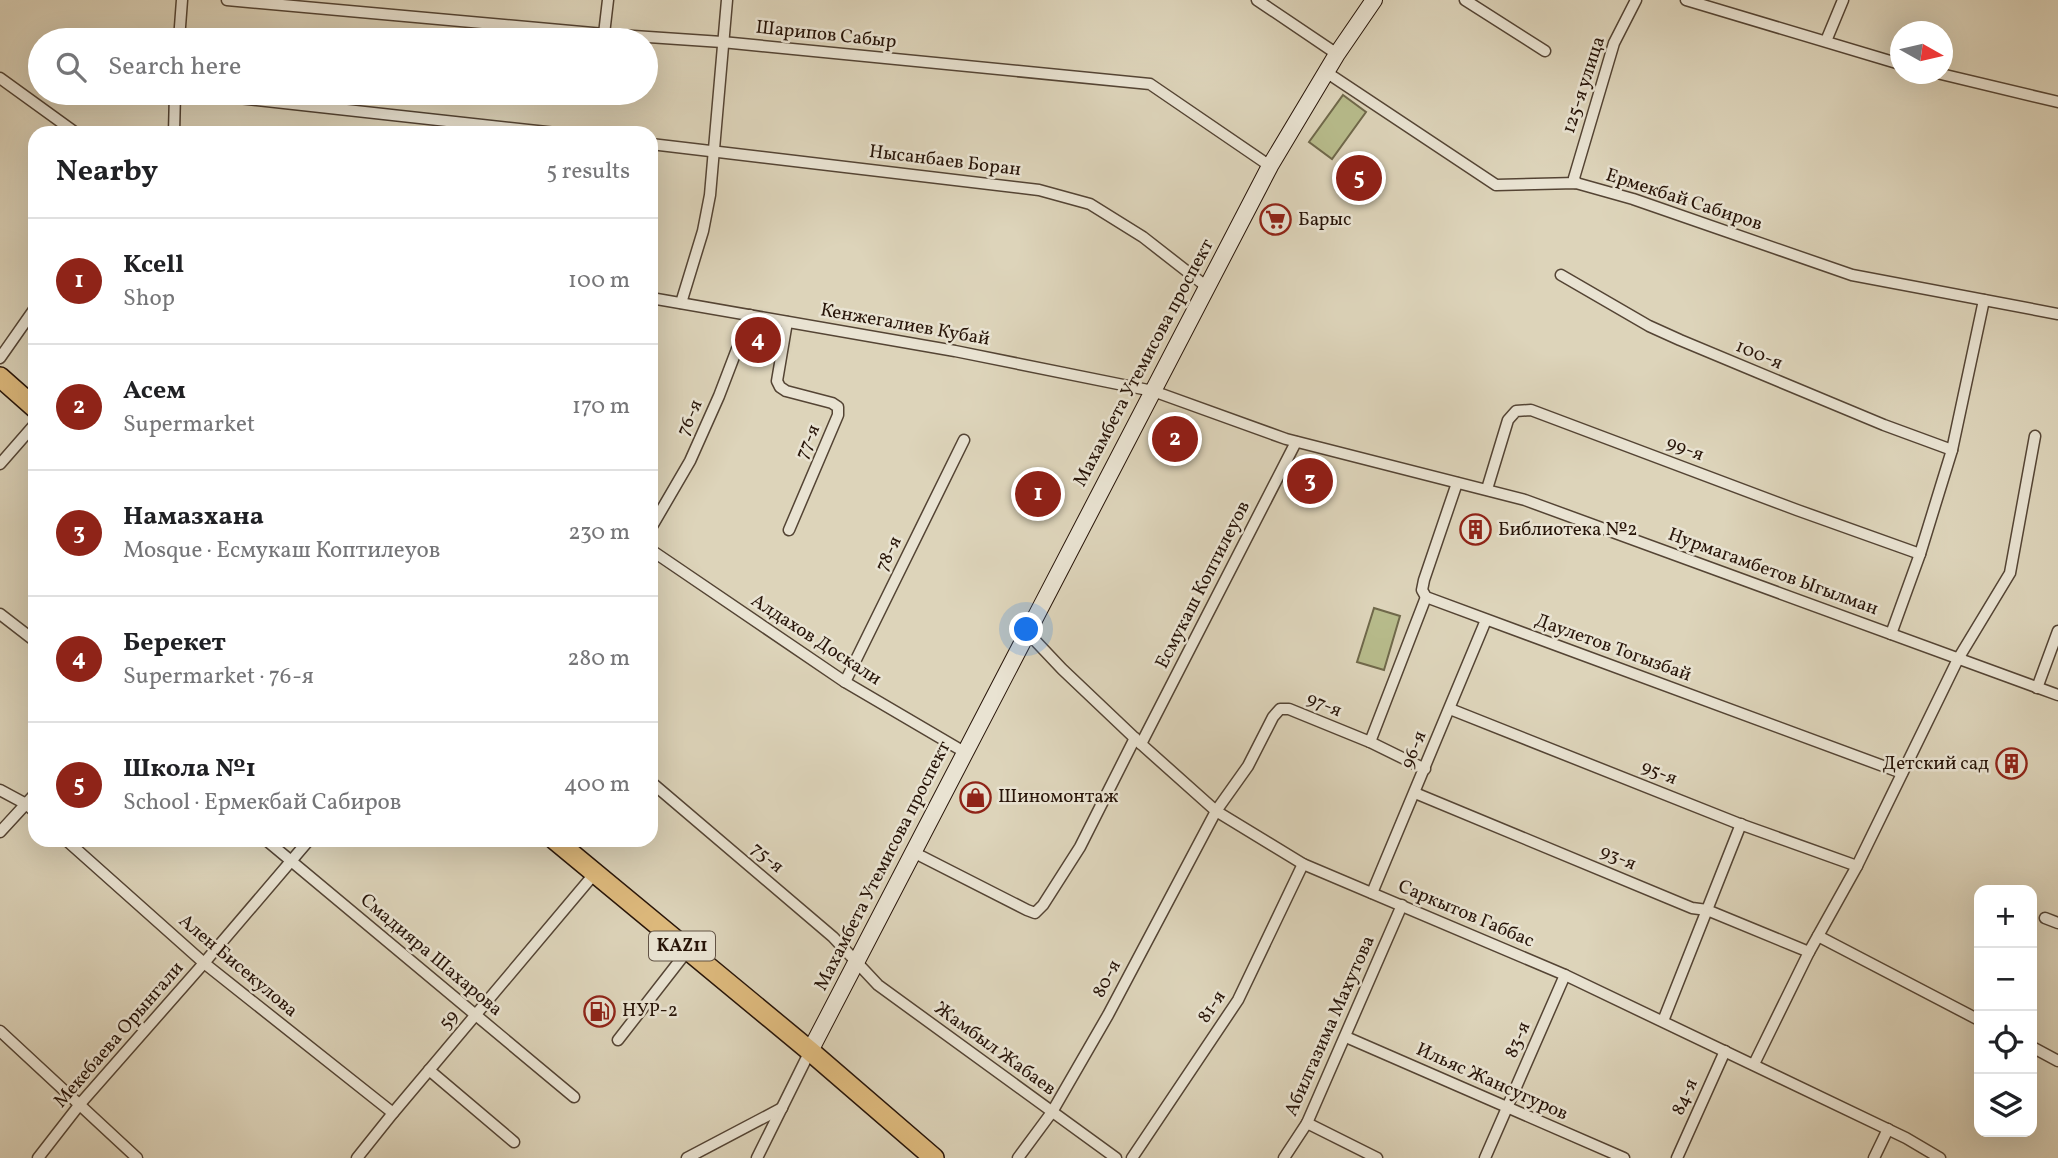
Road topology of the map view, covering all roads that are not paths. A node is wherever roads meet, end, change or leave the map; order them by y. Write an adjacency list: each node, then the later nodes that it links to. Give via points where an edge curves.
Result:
1 (182, 0): 11 (street)
2 (227, 0): 12 (street, Шарипов Сабыр)
3 (608, 0): 13 (street)
4 (727, 0): 16 (street)
5 (1257, 0): 18 (street)
6 (1374, 0): 18 (street, Махамбета Утемисова проспект)
7 (1465, 0): 17 (street)
8 (1636, 0): 34 (street, 125-я улица, via 1614,43)
9 (1686, 0): 15 (street)
10 (1843, 0): 15 (street)
11 (180, 28)
12 (537, 28)
13 (605, 28)
14 (658, 38): 16 (street, Шарипов Сабыр)
15 (1826, 41): 19 (street)
16 (722, 42): 32 (street); 33 (street, Шарипов Сабыр, via 1150,84)
17 (1545, 51)
18 (1337, 54): 20 (street, Махамбета Утемисова проспект)
19 (1890, 61)
20 (1326, 72): 33 (street, Махамбета Утемисова проспект); 34 (street, Ермекбай Сабиров, via 1496,185)
21 (1953, 77): 24 (street)
22 (0, 79): 23 (street)
23 (28, 99)
24 (2058, 102)
25 (37, 105): 28 (street)
26 (175, 105): 29 (street)
27 (302, 105): 30 (street)
28 (66, 126)
29 (174, 126)
30 (492, 126)
31 (658, 145): 32 (street, Нысанбаев Боран)
32 (715, 151): 36 (street, Нысанбаев Боран, via 1039,190 1090,204 1143,237); 39 (street, via 703,231)
33 (1270, 166): 36 (street, Махамбета Утемисова проспект)
34 (1576, 183): 38 (street, Ермекбай Сабиров, via 1852,275)
35 (1560, 275): 52 (street, 100-я, via 1648,326)
36 (1207, 287): 46 (street, Махамбета Утемисова проспект)
37 (658, 299): 39 (street, Кенжегалиев Кубай)
38 (1984, 300): 40 (street, Ермекбай Сабиров); 52 (street)
39 (681, 303): 41 (street, Кенжегалиев Кубай)
40 (2058, 314)
41 (750, 315): 43 (street, Кенжегалиев Кубай); 56 (street, 76-я, via 690,461)
42 (28, 318): 44 (street)
43 (787, 322): 46 (street, Кенжегалиев Кубай); 57 (street, 77-я, via 777,380 780,387 838,407)
44 (0, 358)
45 (0, 377): 47 (highway)
46 (1153, 391): 51 (street, Нурмагамбетов Ыгылман); 64 (street, Махамбета Утемисова проспект)
47 (28, 402)
48 (28, 432): 53 (street)
49 (2035, 436): 67 (street, via 2010,573)
50 (964, 440): 68 (street, 78-я)
51 (1296, 442): 54 (street, Нурмагамбетов Ыгылман); 72 (street, Есмукаш Коптилеуов)
52 (1952, 450): 58 (street)
53 (0, 464)
54 (1457, 483): 55 (street, Нурмагамбетов Ыгылман); 60 (street, via 1424,580)
55 (1487, 489): 58 (street, 99-я, via 1508,420 1516,411 1531,410); 65 (street, Нурмагамбетов Ыгылман)
56 (658, 516)
57 (789, 530)
58 (1920, 554): 65 (street)
59 (658, 555): 68 (street, Алдахов Доскали)
60 (1426, 597): 62 (street, Даулетов Тогызбай); 73 (street)
61 (0, 614): 66 (street)
62 (1486, 620): 71 (street, 96-я); 76 (street, Даулетов Тогызбай)
63 (2058, 631): 69 (street)
64 (1027, 632): 72 (street, Саркытов Габбас); 74 (street, Махамбета Утемисова проспект)
65 (1891, 634): 67 (street, Нурмагамбетов Ыгылман)
66 (28, 636)
67 (1958, 659): 69 (street, Нурмагамбетов Ыгылман); 76 (street)
68 (845, 682): 74 (street, Алдахов Доскали)
69 (2038, 688): 70 (street, Нурмагамбетов Ыгылман)
70 (2058, 695)
71 (1450, 709): 75 (street, 96-я); 82 (street, 95-я)
72 (1138, 741): 81 (street, Саркытов Габбас); 88 (street, Есмукаш Коптилеуов, via 1080,847 1035,913)
73 (1370, 742): 75 (street, 97-я); 81 (street, 97-я, via 1280,709)
74 (965, 753): 88 (street, Махамбета Утемисова проспект)
75 (1425, 769): 79 (street, 96-я)
76 (1902, 773): 91 (street)
77 (658, 788): 101 (street, 75-я, via 833,937)
78 (0, 790): 80 (street)
79 (1415, 793): 93 (street, 96-я); 95 (street, 93-я, via 1692,908)
80 (26, 804): 83 (street)
81 (1216, 811): 90 (street, Саркытов Габбас); 120 (street, 80-я)
82 (1741, 824): 91 (street, 95-я); 95 (street)
83 (0, 832)
84 (74, 847): 102 (street, Ален Бисекулова)
85 (274, 847): 89 (street, Смадияра Шахарова)
86 (303, 847): 89 (street, Мекебаева Орынгали)
87 (563, 847): 92 (highway, KAZ11)
88 (913, 852): 101 (street, Махамбета Утемисова проспект)
89 (290, 862): 102 (street, Мекебаева Орынгали); 104 (street, Смадияра Шахарова)
90 (1303, 864): 93 (street, Саркытов Габбас); 133 (street, 81-я, via 1238,1000)
91 (1857, 866): 98 (street)
92 (594, 873): 99 (highway, KAZ11); 104 (street, 59)
93 (1372, 893): 94 (street, Саркытов Габбас)
94 (1402, 905): 103 (street, Саркытов Габбас); 108 (street, Абилгазима Махутова)
95 (1707, 910): 100 (street, 93-я); 106 (street)
96 (2045, 918): 97 (street)
97 (2058, 923)
98 (1818, 936): 100 (street); 105 (street)
99 (688, 950): 109 (street); 111 (highway, KAZ11)
100 (1809, 952): 114 (street)
101 (857, 963): 111 (street, Махамбета Утемисова проспект); 120 (street, Жамбыл Жабаев, via 878,985)
102 (204, 964): 117 (street, Мекебаева Орынгали); 121 (street, Ален Бисекулова)
103 (1565, 975): 106 (street, Саркытов Габбас); 119 (street, 83-я)
104 (476, 1015): 115 (street, 59); 116 (street, Смадияра Шахарова)
105 (1974, 1017)
106 (1663, 1021): 112 (street, Саркытов Габбас)
107 (0, 1031): 117 (street)
108 (1346, 1037): 119 (street, Ильяс Жансугуров); 122 (street, Абилгазима Махутова)
109 (618, 1040)
110 (2037, 1050): 113 (street)
111 (810, 1051): 118 (street); 130 (highway, KAZ11)
112 (1725, 1051): 114 (street, Саркытов Габбас); 138 (street, 84-я)
113 (2058, 1061)
114 (1754, 1065): 123 (street, Саркытов Габбас)
115 (429, 1070): 121 (street, 59); 124 (street)
116 (574, 1097)
117 (80, 1104): 125 (street, Мекебаева Орынгали); 126 (street)
118 (782, 1108): 128 (street); 129 (street)
119 (1507, 1108): 136 (street, 83-я); 137 (street, Ильяс Жансугуров)
120 (1052, 1112): 131 (street, 80-я); 132 (street, Жамбыл Жабаев)
121 (393, 1113): 127 (street, 59)
122 (1307, 1123): 134 (street, Абилгазима Махутова); 135 (street)
123 (1888, 1129): 139 (street); 140 (street, Саркытов Габбас)
124 (514, 1142)
125 (38, 1158)
126 (137, 1158)
127 (357, 1158)
128 (687, 1158)
129 (757, 1158)
130 (934, 1158)
131 (1018, 1158)
132 (1116, 1158)
133 (1132, 1158)
134 (1284, 1158)
135 (1377, 1158)
136 (1485, 1158)
137 (1624, 1158)
138 (1677, 1158)
139 (1874, 1158)
140 (1940, 1158)

